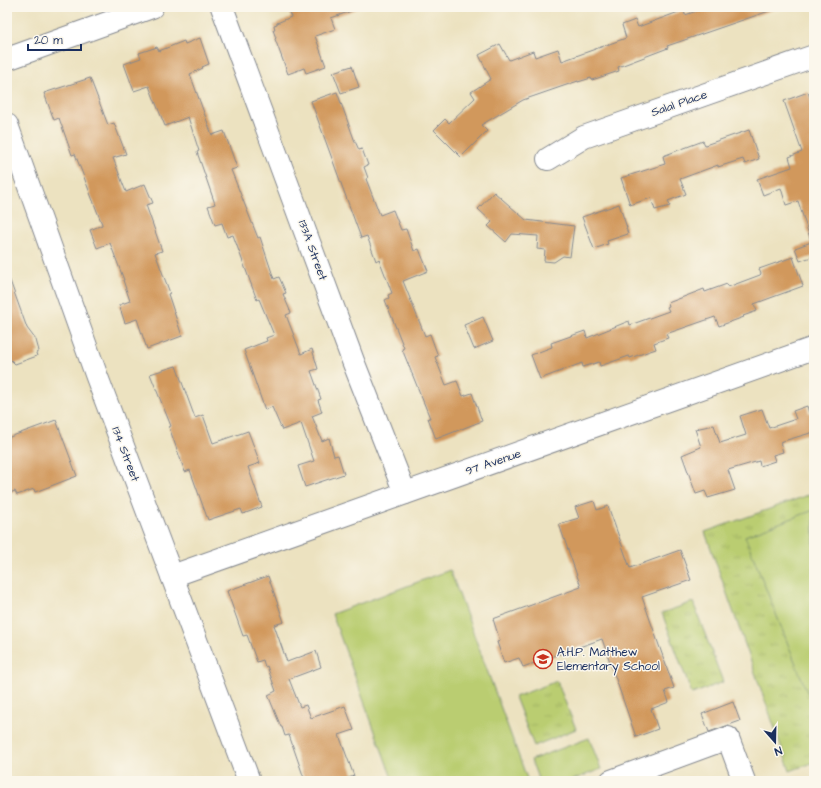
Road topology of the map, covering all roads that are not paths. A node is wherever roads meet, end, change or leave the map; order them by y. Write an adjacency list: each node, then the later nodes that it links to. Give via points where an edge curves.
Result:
1 (152, 7): 4 (street)
2 (222, 7): 8 (street, 133A Street, via 353,361)
3 (814, 56): 6 (street, Salal Place, via 584,137)
4 (7, 59)
5 (7, 126): 9 (street, 134 Street)
6 (548, 159)
7 (814, 348): 8 (street, 97 Avenue)
8 (405, 493): 9 (street, 97 Avenue)
9 (172, 576): 10 (street, 134 Street)
10 (249, 781)
11 (611, 781): 12 (street, via 728,738)
12 (744, 781)

